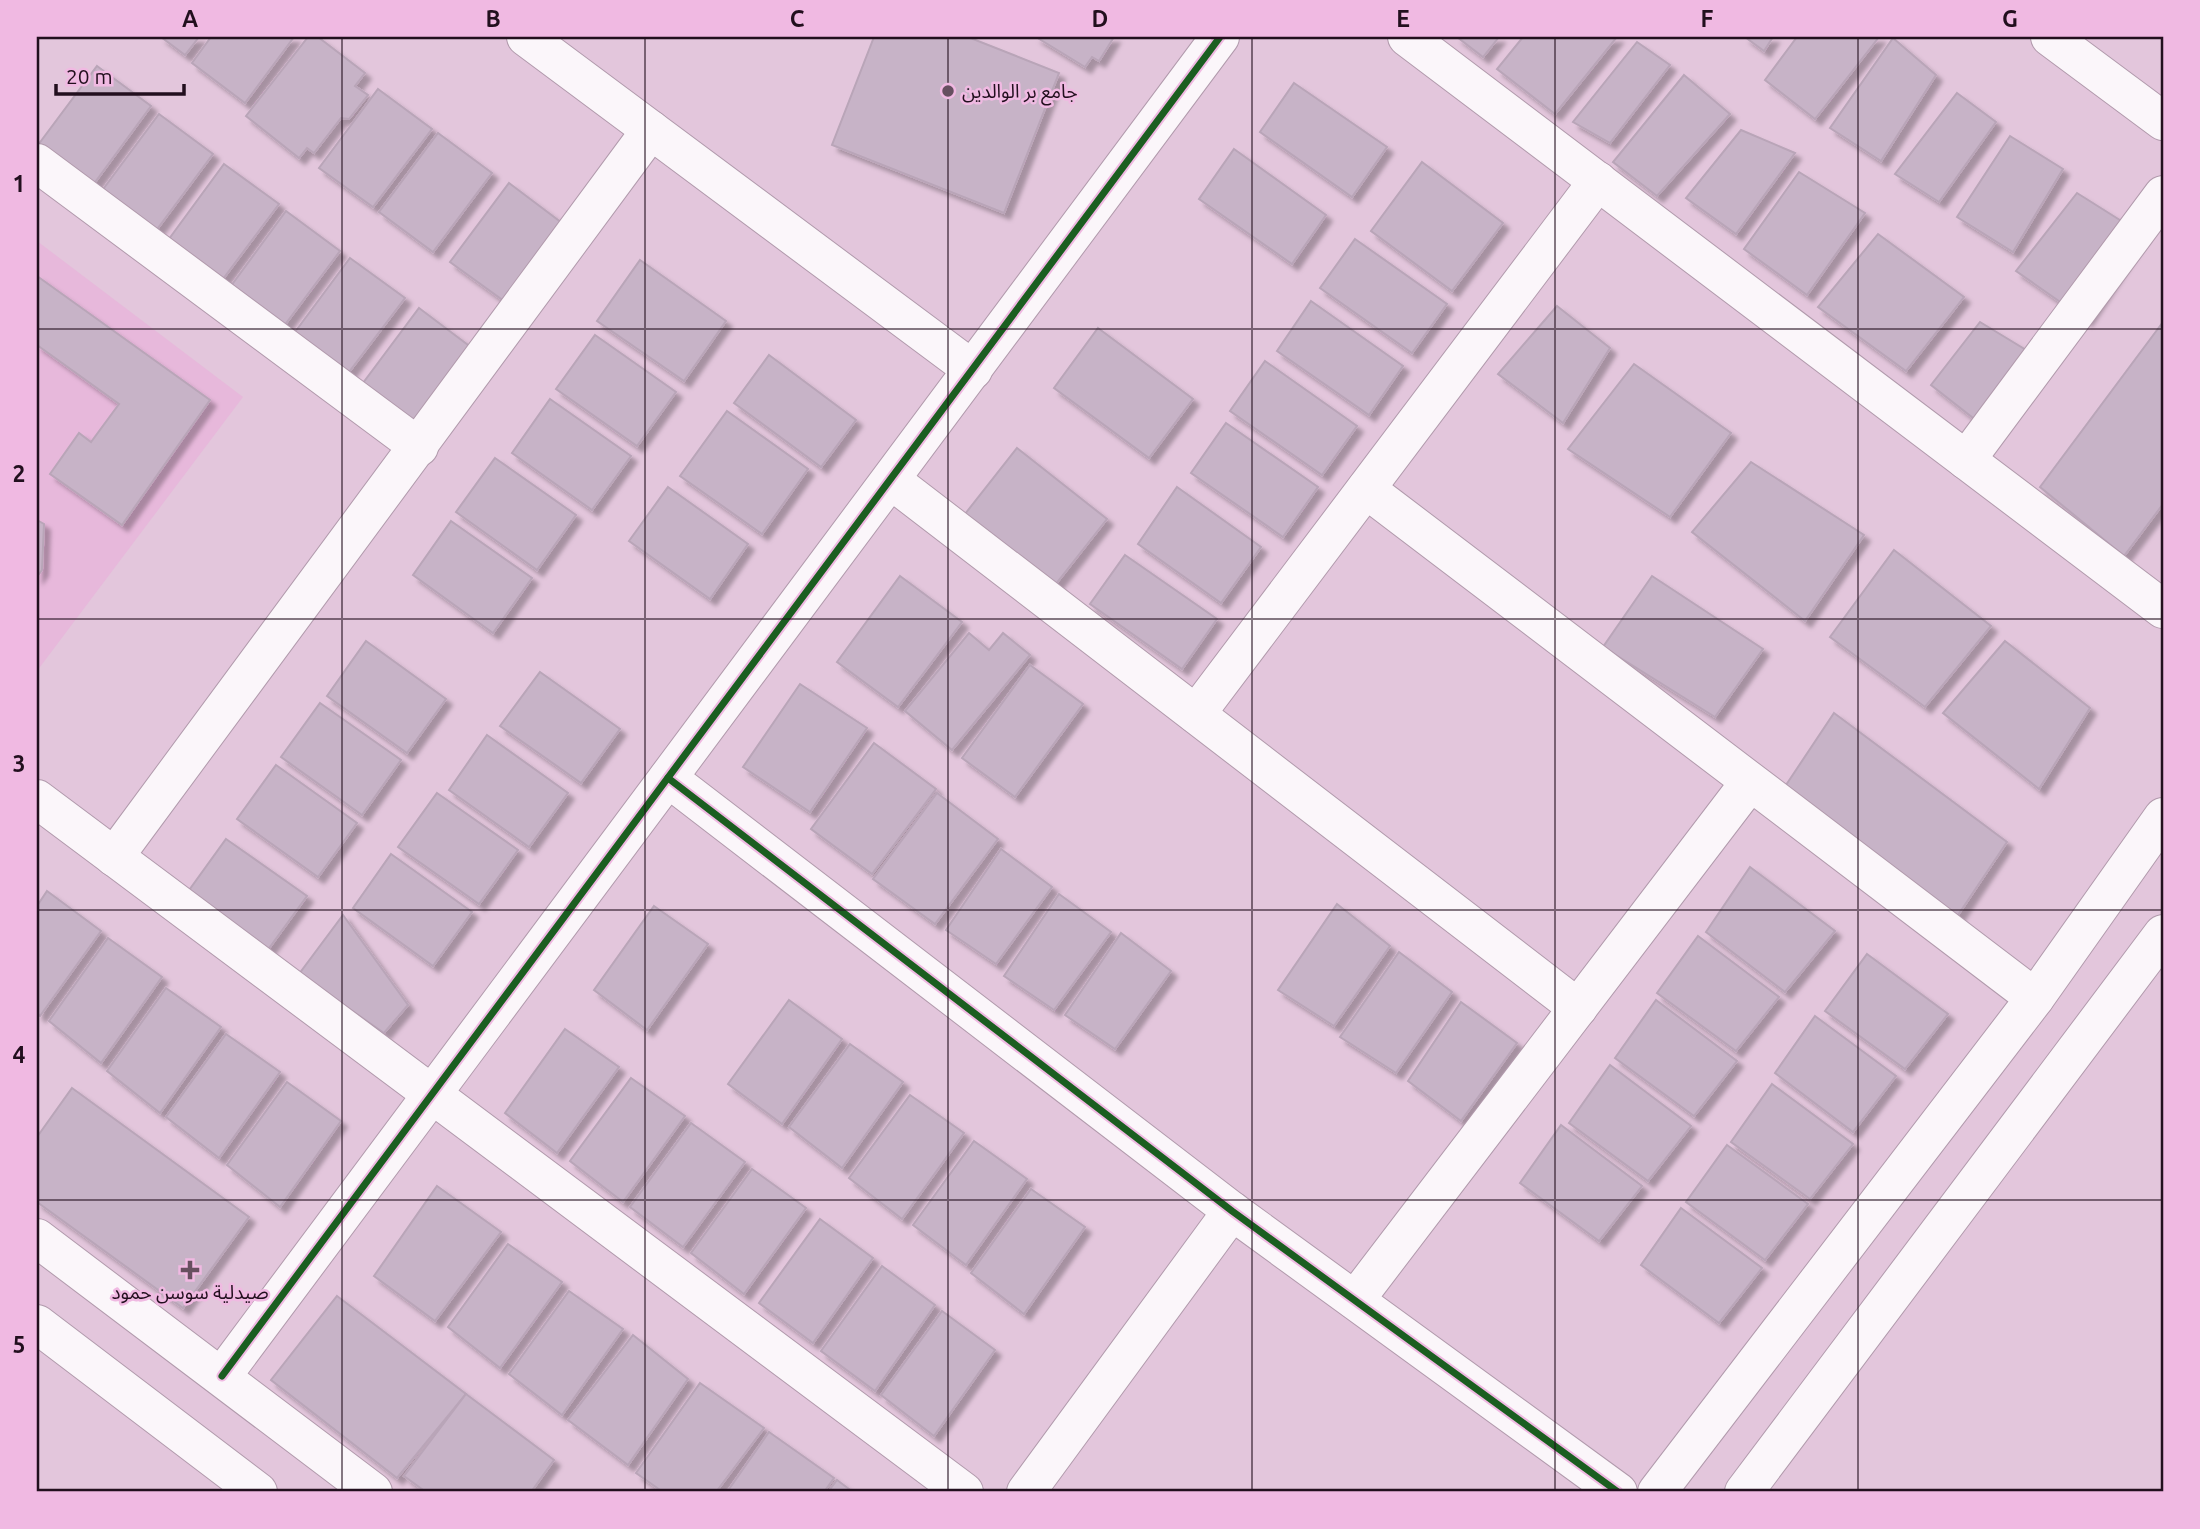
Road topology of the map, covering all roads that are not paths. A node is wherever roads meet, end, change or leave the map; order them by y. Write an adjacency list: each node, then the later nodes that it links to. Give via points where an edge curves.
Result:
1 (526, 37): 6 (street)
2 (1220, 37): 10 (street)
3 (1407, 37): 8 (street)
4 (2050, 37): 5 (street)
5 (2163, 121)
6 (651, 130): 10 (street); 11 (street)
7 (37, 163): 11 (street)
8 (1598, 181): 12 (street); 14 (street)
9 (2163, 195): 12 (street)
10 (973, 370): 13 (street)
11 (419, 447): 21 (street)
12 (1966, 460): 15 (street)
13 (891, 480): 16 (street); 17 (street)
14 (1366, 489): 16 (street); 18 (street)
15 (2163, 609)
16 (1196, 714): 24 (street)
17 (668, 778): 25 (street); 26 (street)
18 (1749, 782): 23 (street); 24 (street)
19 (37, 799): 21 (street)
20 (2163, 817): 23 (street)
21 (114, 857): 25 (street)
22 (2163, 934): 37 (street)
23 (2035, 998): 36 (street)
24 (1578, 1008): 28 (street)
25 (432, 1094): 30 (street); 33 (street)
26 (1232, 1211): 28 (street); 34 (street)
27 (37, 1238): 30 (street)
28 (1355, 1300): 35 (street)
29 (37, 1324): 31 (street)
30 (222, 1376): 32 (street)
31 (258, 1492)
32 (373, 1492)
33 (964, 1492)
34 (1026, 1492)
35 (1618, 1492)
36 (1657, 1492)
37 (1744, 1492)

